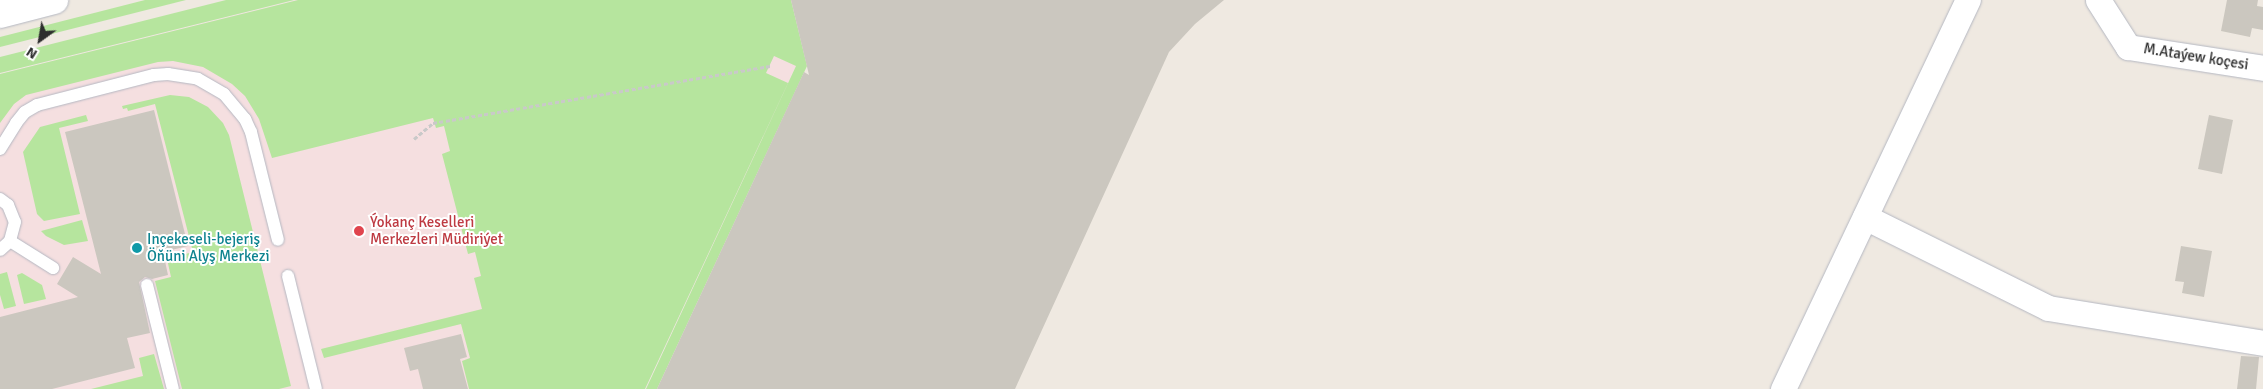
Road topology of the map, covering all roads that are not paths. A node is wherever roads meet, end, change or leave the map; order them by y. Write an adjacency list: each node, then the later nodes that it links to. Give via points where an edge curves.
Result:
1 (54, 0): 4 (main road)
2 (1968, 0): 8 (street)
3 (2098, 0): 5 (street, M.Ataýew koçesi, via 2128,47)
4 (0, 14)
5 (2263, 68)
6 (0, 148): 9 (lane, via 25,112 37,105 154,75 198,79 224,94 245,119)
7 (0, 199): 10 (lane, via 8,205 15,222)
8 (1865, 217): 15 (street, via 2048,308); 18 (street)
9 (278, 240)
10 (10, 241): 11 (lane); 12 (lane)
11 (0, 250)
12 (53, 268)
13 (288, 276): 17 (lane)
14 (147, 285): 16 (lane)
15 (2263, 343)
16 (173, 389)
17 (316, 389)
18 (1783, 389)

